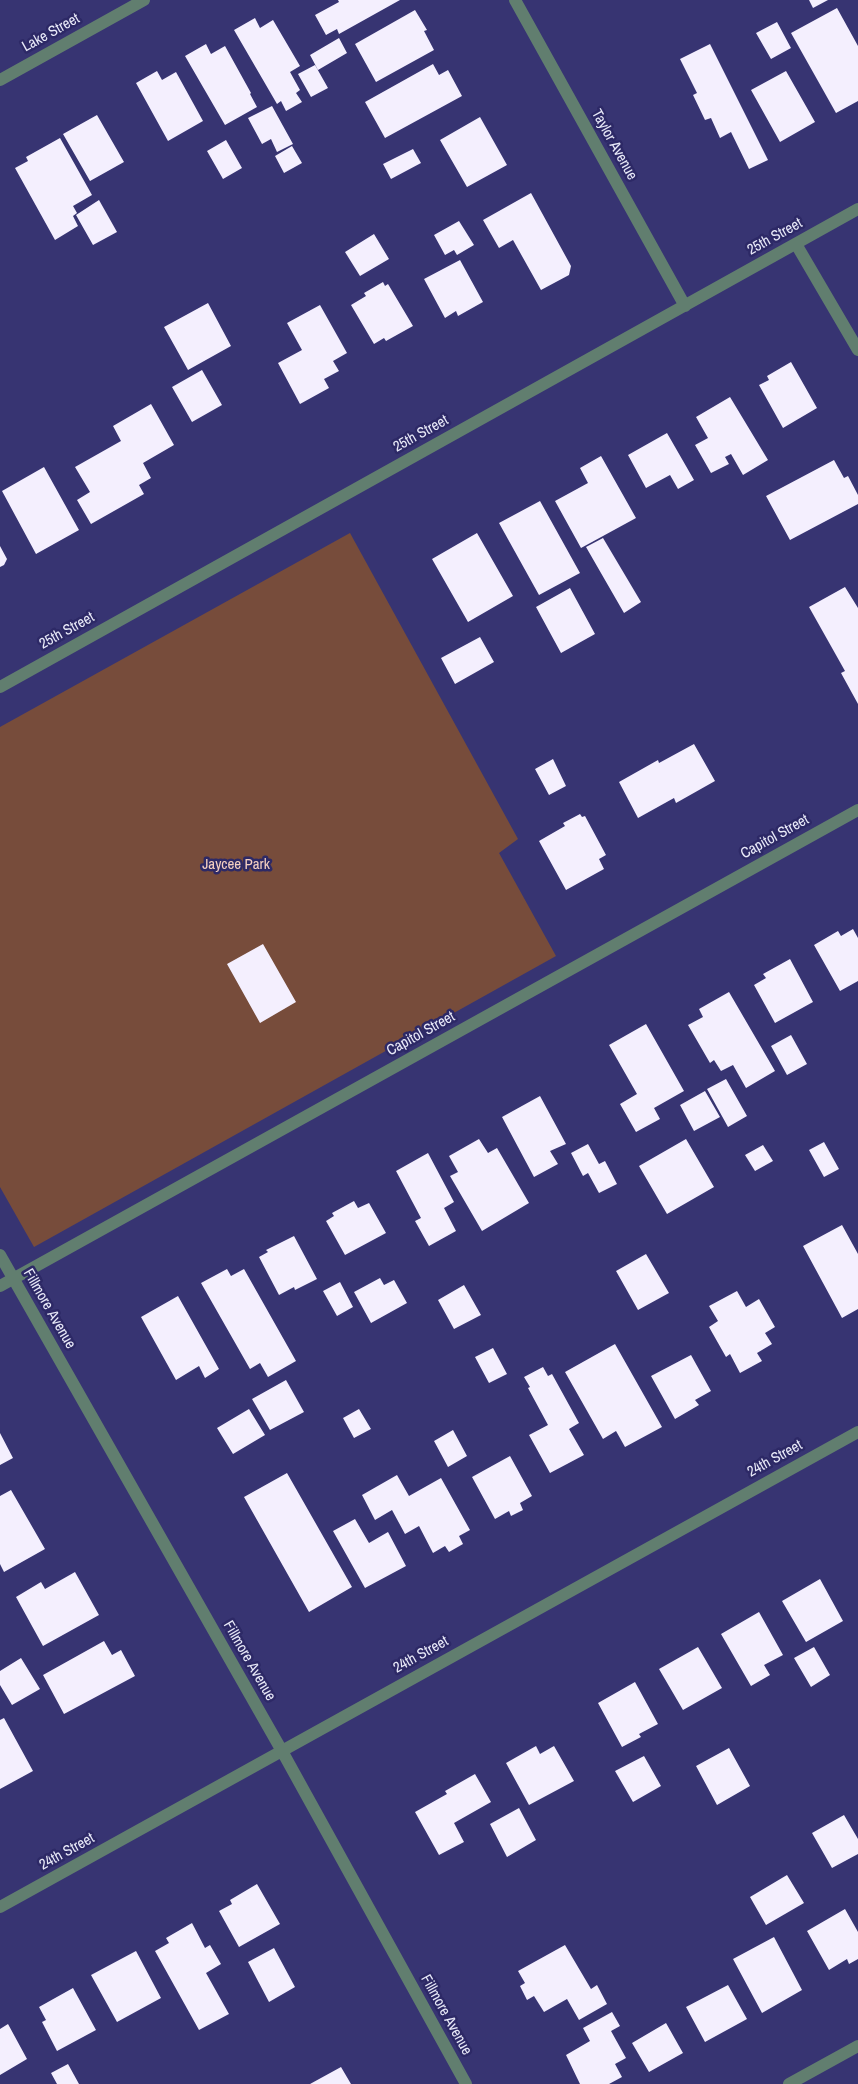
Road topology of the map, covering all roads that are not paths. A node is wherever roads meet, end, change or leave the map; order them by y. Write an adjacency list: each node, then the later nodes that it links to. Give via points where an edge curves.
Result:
1 (144, 0): 3 (street, Lake Street)
2 (516, 0): 6 (street, Taylor Avenue)
3 (0, 80)
4 (858, 209): 5 (street, 25th Street)
5 (796, 244): 6 (street, 25th Street); 7 (street)
6 (685, 306): 8 (street, 25th Street)
7 (858, 350)
8 (0, 687)
9 (858, 810): 11 (street, Capitol Street)
10 (0, 1256): 11 (street, Fillmore Avenue)
11 (13, 1279): 12 (street, Capitol Street); 14 (street, Fillmore Avenue)
12 (0, 1286)
13 (858, 1432): 14 (street, 24th Street)
14 (282, 1752): 15 (street, 24th Street); 17 (street, Fillmore Avenue)
15 (0, 1907)
16 (858, 2046): 18 (street)
17 (466, 2084)
18 (789, 2084)

